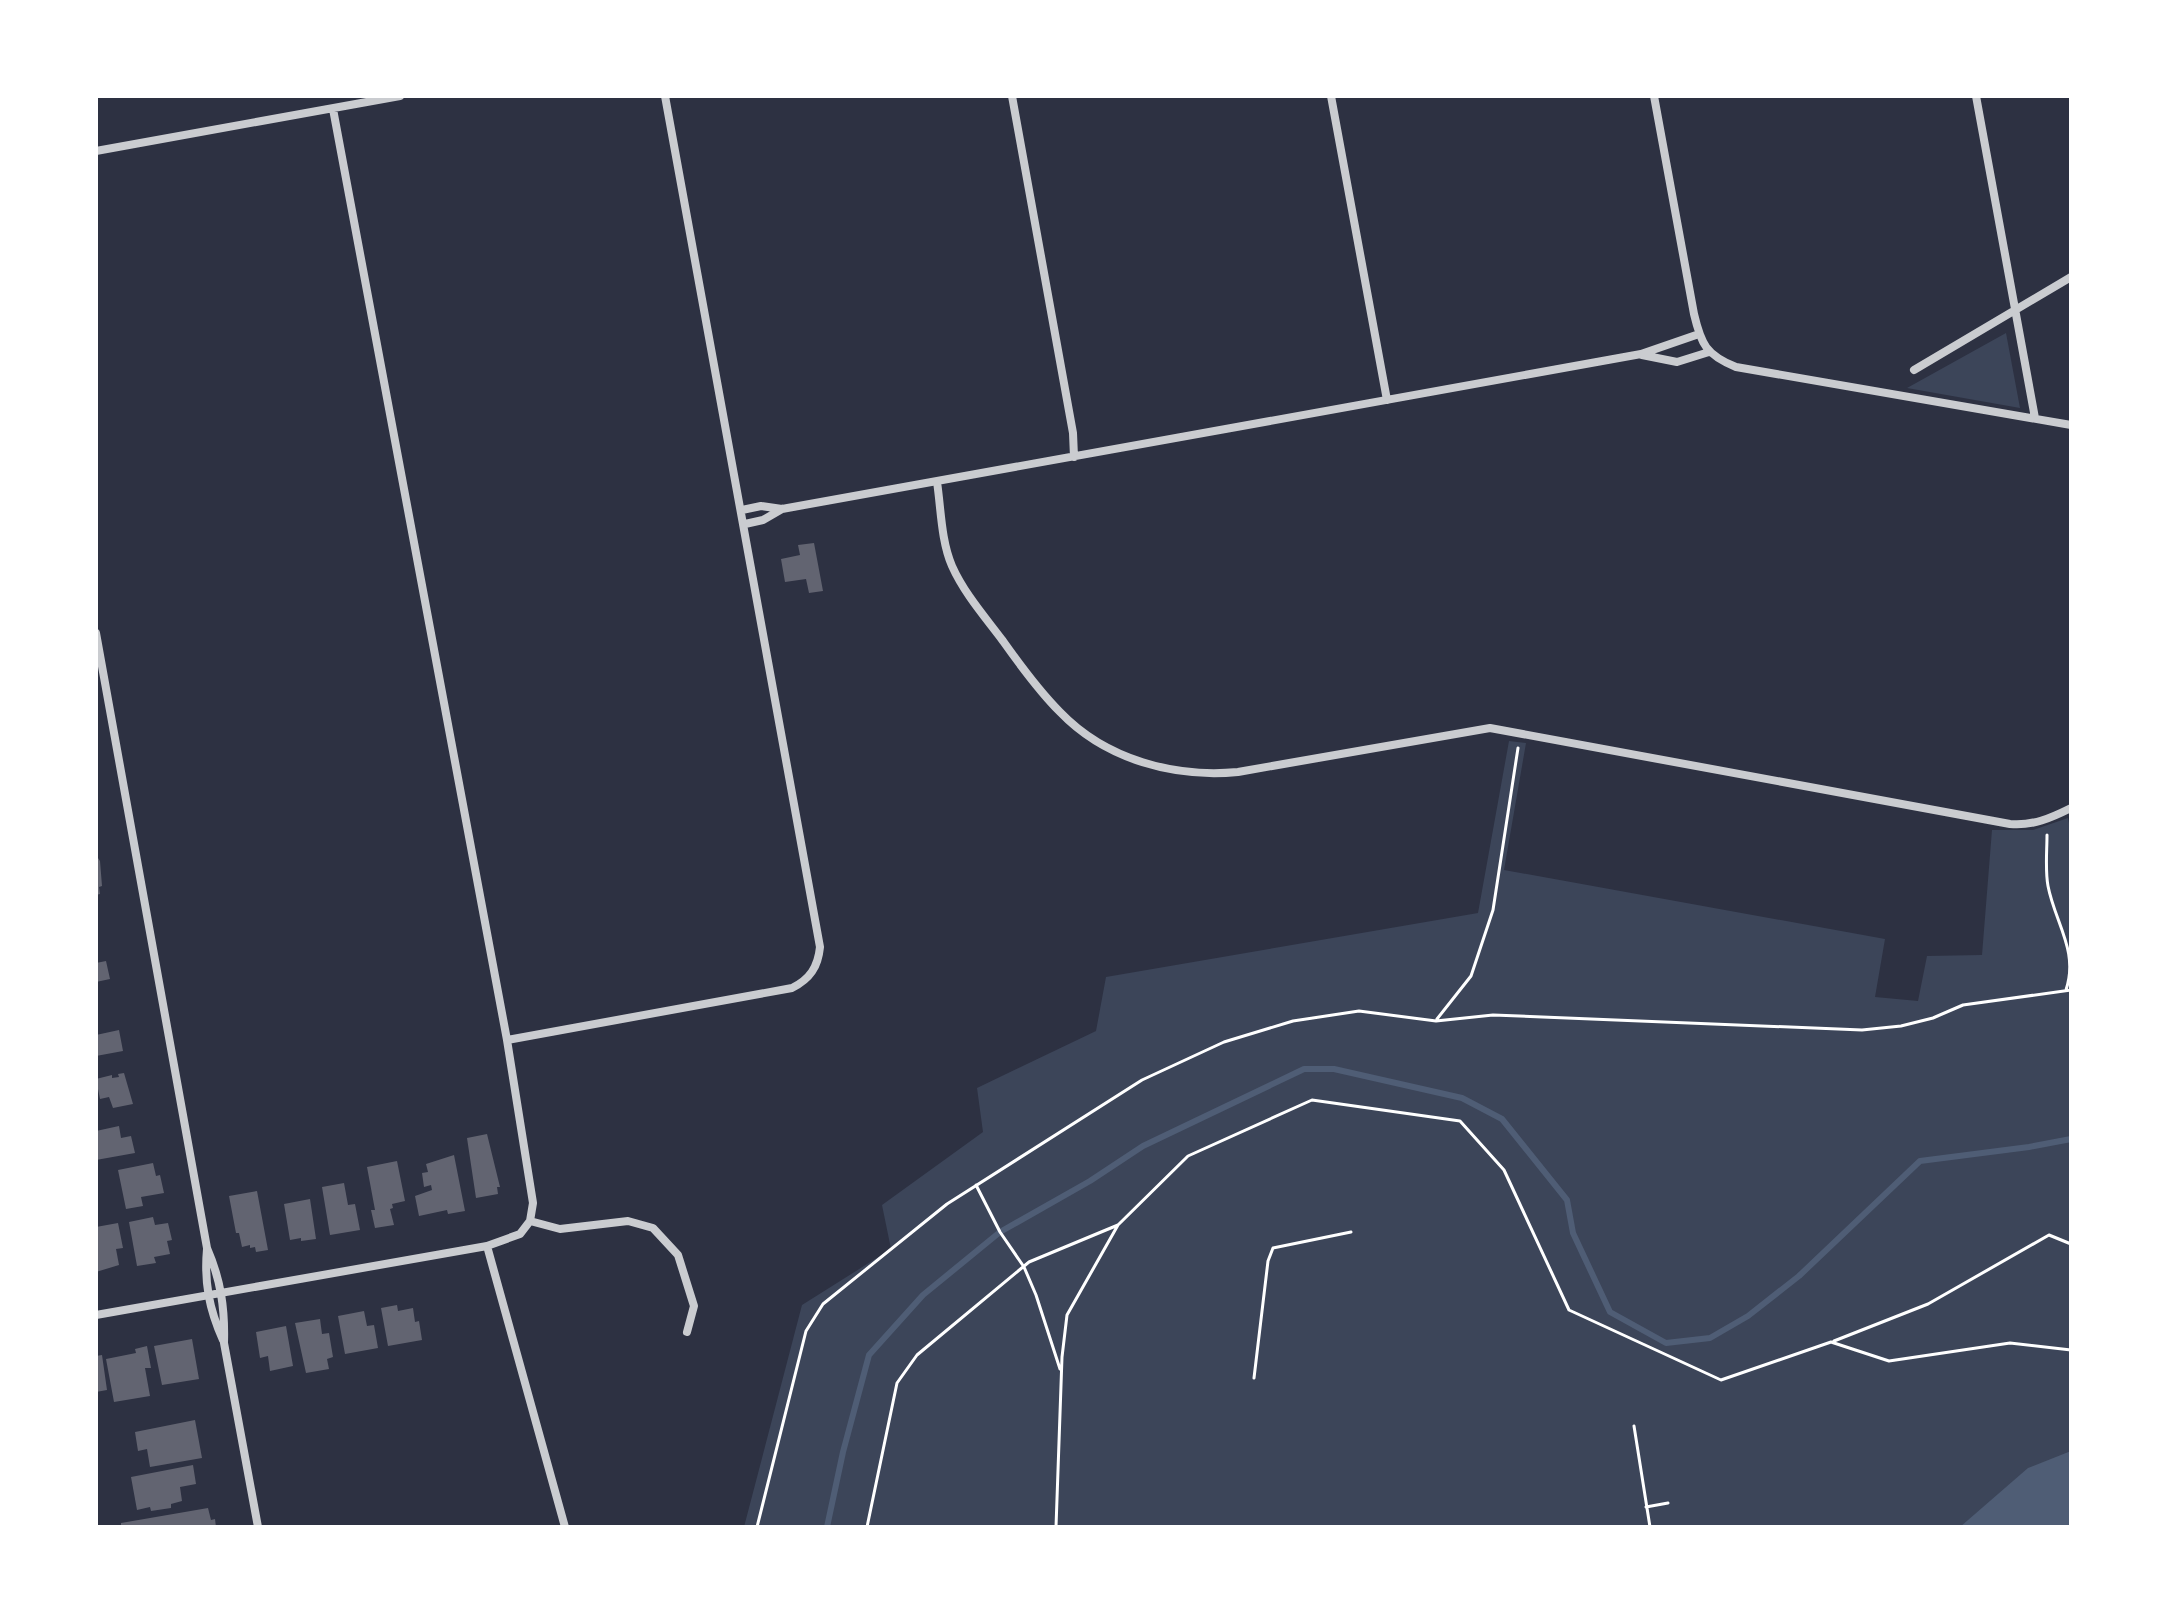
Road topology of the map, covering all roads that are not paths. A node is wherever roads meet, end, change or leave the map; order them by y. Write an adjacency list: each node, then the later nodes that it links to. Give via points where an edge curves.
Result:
1 (400, 96): 7 (street)
2 (665, 96): 21 (street)
3 (1012, 96): 18 (street)
4 (1331, 96): 15 (street)
5 (1654, 96): 11 (street)
6 (1976, 96): 10 (street)
7 (333, 109): 8 (street); 25 (street)
8 (96, 151)
9 (2071, 277): 10 (street)
10 (2015, 310): 14 (street); 16 (street)
11 (1699, 334): 12 (street); 13 (street)
12 (1709, 352): 13 (street, via 1677,362); 16 (street, via 1736,367)
13 (1641, 354): 15 (street)
14 (1914, 370)
15 (1387, 400): 18 (street)
16 (2035, 418): 17 (street)
17 (2071, 425)
18 (1074, 457): 19 (street)
19 (937, 482): 20 (street); 24 (street, via 951,564 970,597 1061,714 1121,754 1175,771 1238,772 1490,728 2010,824 2047,820)
20 (782, 509): 21 (street); 22 (street)
21 (742, 510): 22 (street)
22 (745, 524): 25 (street, via 820,947 818,960 810,975 792,988)
23 (96, 633): 28 (street)
24 (2071, 808)
25 (507, 1040): 26 (street, via 533,1203)
26 (530, 1221): 27 (street, via 520,1234); 32 (street, via 560,1229 628,1221 653,1228 678,1255 694,1306)
27 (487, 1246): 29 (street); 35 (street)
28 (207, 1248): 29 (street); 30 (street)
29 (222, 1293): 30 (street); 33 (street)
30 (208, 1295): 31 (street); 33 (street)
31 (96, 1315)
32 (687, 1332)
33 (224, 1343): 34 (street)
34 (258, 1527)
35 (565, 1527)

